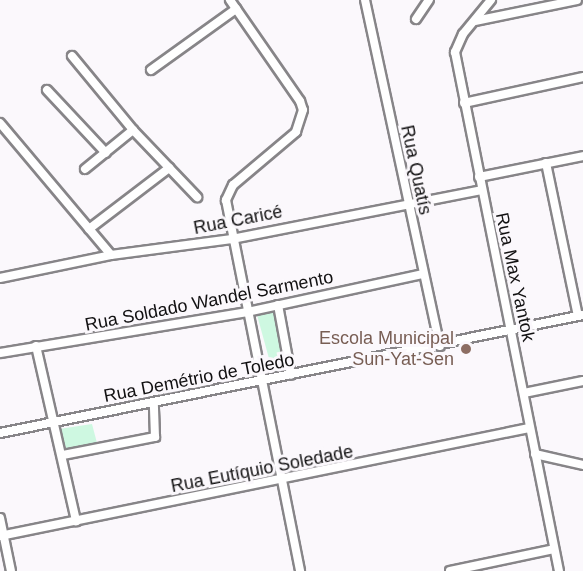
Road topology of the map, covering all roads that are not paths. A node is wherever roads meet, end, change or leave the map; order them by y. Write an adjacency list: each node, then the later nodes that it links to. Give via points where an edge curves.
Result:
1 (230, 0): 7 (street)
2 (365, 0): 25 (street, Rua Quatís)
3 (429, 0): 8 (street)
4 (491, 0): 9 (street, Rua Max Yantok)
5 (577, 0): 6 (street)
6 (556, 2): 9 (street)
7 (236, 9): 11 (street); 27 (street, via 303,110 296,132 233,185 226,200)
8 (416, 19)
9 (475, 21): 14 (street, Rua Max Yantok, via 455,52)
10 (72, 56): 16 (street)
11 (151, 70)
12 (583, 77): 14 (street)
13 (47, 90): 17 (street)
14 (464, 103): 22 (street, Rua Max Yantok)
15 (0, 123): 26 (street)
16 (133, 130): 17 (street); 20 (street)
17 (106, 153): 21 (street)
18 (583, 156): 19 (street)
19 (546, 163): 22 (street); 33 (street)
20 (169, 168): 24 (street); 26 (street)
21 (85, 169)
22 (479, 177): 23 (street, Rua Max Yantok)
23 (481, 190): 25 (street, Rua Caricé); 34 (street, Rua Max Yantok)
24 (198, 197)
25 (408, 204): 27 (street, Rua Caricé); 29 (street, Rua Quatís)
26 (89, 229): 28 (street)
27 (232, 238): 28 (street, Rua Caricé); 32 (street)
28 (111, 255): 30 (street, Rua Caricé)
29 (423, 274): 31 (street, Rua Soldado Wandel Sarmento); 36 (street, Rua Quatís)
30 (0, 278)
31 (278, 304): 32 (street, Rua Soldado Wandel Sarmento); 38 (street)
32 (247, 312): 35 (street, Rua Soldado Wandel Sarmento); 39 (street)
33 (580, 315): 34 (street, Rua Demétrio de Toledo)
34 (510, 330): 36 (street, Rua Demétrio de Toledo); 41 (street, Rua Max Yantok)
35 (36, 346): 37 (street, Rua Soldado Wandel Sarmento); 43 (street)
36 (440, 346): 38 (street, Rua Demétrio de Toledo)
37 (0, 353)
38 (291, 375): 39 (street, Rua Demétrio de Toledo)
39 (262, 380): 42 (street, Rua Demétrio de Toledo); 49 (street)
40 (583, 381): 41 (street)
41 (524, 393): 44 (street, Rua Max Yantok)
42 (154, 404): 43 (street, Rua Demétrio de Toledo); 47 (street, via 154,437)
43 (56, 421): 45 (street, Rua Demétrio de Toledo); 47 (street)
44 (529, 428): 46 (street, Rua Max Yantok); 49 (street, Rua Eutíquio Soledade)
45 (0, 433)
46 (535, 454): 48 (street); 53 (street, Rua Max Yantok)
47 (63, 456): 51 (street)
48 (583, 465)
49 (281, 482): 51 (street, Rua Eutíquio Soledade); 55 (street)
50 (0, 518): 52 (street)
51 (76, 521): 52 (street, Rua Eutíquio Soledade)
52 (2, 536): 54 (street)
53 (554, 549): 56 (street); 57 (street, Rua Max Yantok)
54 (11, 571)
55 (300, 571)
56 (450, 571)
57 (559, 571)

